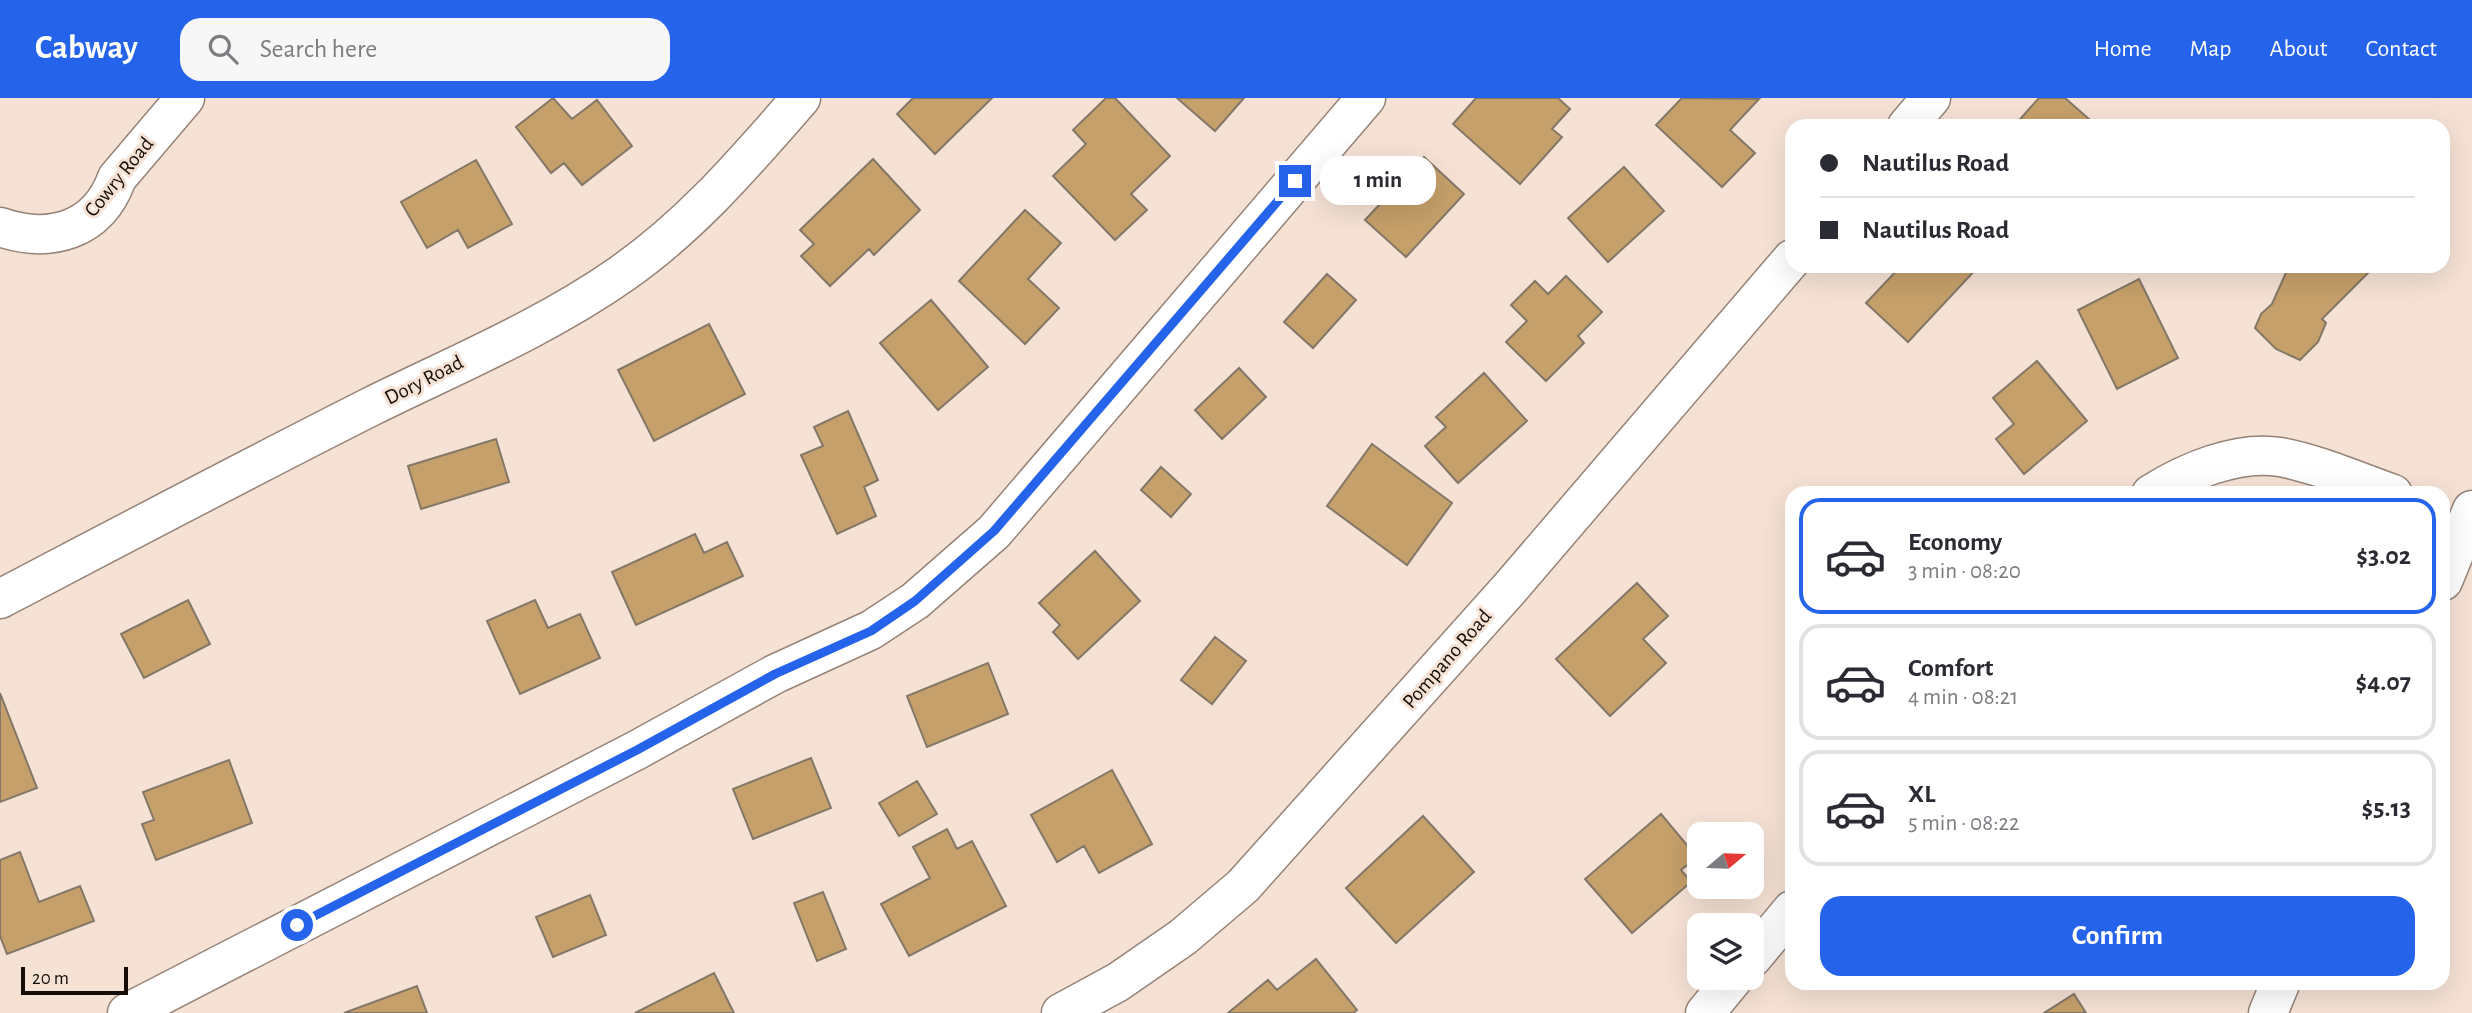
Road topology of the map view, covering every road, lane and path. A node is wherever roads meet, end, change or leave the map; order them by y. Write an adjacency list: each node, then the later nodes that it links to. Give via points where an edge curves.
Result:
1 (185, 98): 6 (street, Cowry Road, via 117,178 97,212 75,227 50,235 23,235)
2 (801, 98): 12 (street, Dory Road, via 719,193 620,275 565,309)
3 (1366, 98): 17 (street, via 994,531 915,601 871,631 775,674)
4 (1931, 98): 5 (street)
5 (1913, 119)
6 (0, 227)
7 (1785, 267): 18 (street, Pompano Road, via 1510,588 1243,886 1183,937 1118,982)
8 (2164, 486): 9 (street, via 2213,465 2256,457 2278,457)
9 (2368, 486)
10 (2461, 513): 11 (street)
11 (2450, 555)
12 (0, 599)
13 (1785, 918): 14 (street)
14 (1764, 944)
15 (1724, 990): 19 (street)
16 (2278, 990): 20 (street)
17 (127, 1013)
18 (1062, 1013)
19 (1704, 1013)
20 (2268, 1013)

